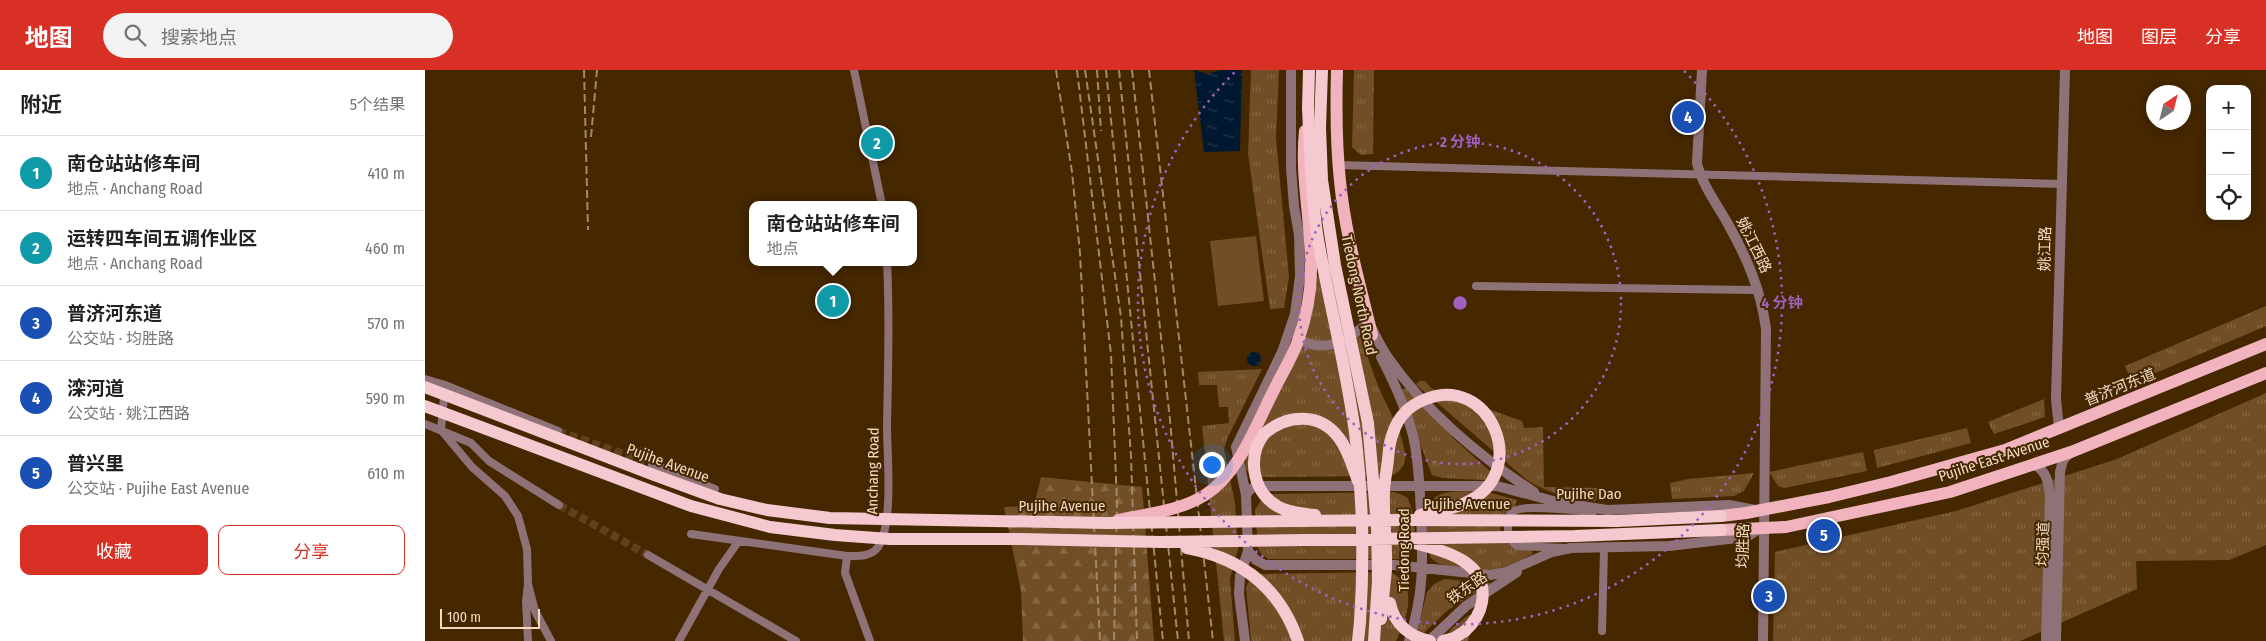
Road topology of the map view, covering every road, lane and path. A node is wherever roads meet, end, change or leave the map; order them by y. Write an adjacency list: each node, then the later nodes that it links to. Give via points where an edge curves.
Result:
1 (854, 70): 13 (street)
2 (1291, 70): 17 (street, via 1291,168 1300,276)
3 (1309, 70): 9 (highway, Tiedong North Road)
4 (1322, 70): 26 (highway, Tiedong North Road, bridge, via 1322,180 1335,265)
5 (1337, 70): 10 (main road)
6 (1695, 70): 11 (street, 姚江西路, via 1692,163)
7 (1702, 70): 11 (street, 姚江西路)
8 (2065, 70): 12 (street, 姚江路)
9 (1308, 108): 36 (highway, Tiedong North Road, bridge, via 1317,232 1356,438); 48 (main road, bridge, via 1303,161 1311,250 1310,291 1297,342 1285,368 1233,467 1219,484 1182,505)
10 (1339, 165): 11 (street); 18 (main road, via 1346,218)
11 (1697, 175): 12 (street); 16 (street, 姚江西路); 44 (street, 姚江西路, via 1746,258 1762,300 1766,328)
12 (2062, 184): 28 (street, 姚江路, via 2056,399)
13 (882, 201)
14 (887, 266): 60 (street, Anchang Road, via 888,499 884,532 877,548 867,555)
15 (1476, 286): 16 (street)
16 (1751, 290): 44 (street, 姚江西路, via 1760,326)
17 (1293, 322): 18 (street, via 1297,338 1307,344 1324,346 1341,343); 40 (street, via 1282,352 1236,446)
18 (1369, 323): 19 (main road); 41 (street, via 1386,355 1431,410 1514,479)
19 (1372, 336): 37 (street, Tiedong North Road, via 1392,377 1415,444)
20 (2266, 344): 28 (main road, 普济河东道)
21 (2266, 373): 32 (main road, Pujihe East Avenue)
22 (425, 379): 23 (street)
23 (445, 386): 29 (street); 30 (street)
24 (425, 387): 48 (highway, Pujihe Avenue, bridge, via 654,476 720,499 755,507 843,519)
25 (425, 406): 55 (highway, bridge, via 691,506 770,527 890,539)
26 (1368, 423): 39 (highway, bridge, via 1377,448); 49 (highway, Tiedong North Road, bridge)
27 (425, 424): 29 (street)
28 (2059, 429): 44 (main road, 普济河东道, via 2005,450 1891,482)
29 (441, 430): 31 (street); 33 (street)
30 (558, 431)
31 (471, 443): 33 (street, via 463,446); 42 (street, via 489,462)
32 (2071, 452): 35 (main road, Pujihe East Avenue); 82 (street, 均强道, via 2063,460 2060,472)
33 (460, 454): 64 (street, via 505,496 518,516 527,549)
34 (652, 464): 38 (street)
35 (2034, 464): 50 (main road, Pujihe East Avenue, via 1950,492); 81 (street, 均强道, via 2047,477 2050,496)
36 (1359, 484): 46 (highway, bridge, via 1343,443 1320,422 1299,418 1285,420 1268,430 1258,444 1255,475 1260,489 1270,501 1288,511); 74 (highway, Tiedong North Road, bridge, via 1363,568)
37 (1420, 486): 40 (street, Pujihe Avenue, via 1267,486 1254,487); 41 (street, Pujihe Avenue, via 1497,486); 62 (street, Tiedong Road)
38 (715, 489)
39 (1384, 494): 47 (highway, bridge, via 1392,436 1399,420 1412,406 1435,396 1455,395 1472,402 1487,415 1497,433 1500,454 1489,486 1477,497 1460,505); 63 (highway, bridge)
40 (1246, 495): 58 (street)
41 (1547, 499): 43 (street, Pujihe Avenue)
42 (559, 505)
43 (1607, 510): 44 (street, Pujihe Dao, via 1729,505); 56 (street, Pujihe Dao, via 1524,508 1509,516 1509,534 1517,546)
44 (1762, 510): 45 (main road, 普济河东道); 50 (street, 均胜路)
45 (1721, 516): 47 (highway, Pujihe Avenue, bridge, via 1617,521)
46 (1345, 520): 47 (highway, Pujihe Avenue, bridge); 48 (highway, Pujihe Avenue, bridge)
47 (1401, 520)
48 (1106, 523)
49 (1377, 525): 75 (highway, Tiedong Road, bridge)
50 (1762, 529): 51 (main road, Pujihe East Avenue); 57 (street, via 1737,538); 79 (street, 均胜路); 80 (street, 均胜路)
51 (1721, 530): 53 (highway, bridge)
52 (691, 534): 54 (street, Anchang Road)
53 (1396, 538): 55 (highway, bridge); 78 (highway, bridge, via 1455,555 1469,564 1479,579 1483,595 1477,618 1460,635)
54 (738, 542): 60 (street, Anchang Road); 65 (street)
55 (1160, 542): 73 (highway, bridge, via 1209,552 1246,569 1276,599 1289,618)
56 (1571, 548): 57 (street); 61 (street, via 1553,552)
57 (1604, 549): 66 (street)
58 (1248, 551): 62 (street, via 1265,564); 72 (street, via 1239,576)
59 (648, 555): 65 (street)
60 (847, 556): 71 (street, via 845,572)
61 (1528, 564): 62 (street, via 1490,575); 77 (street, 铁东路, via 1466,606)
62 (1423, 567): 76 (street, Tiedong Road, via 1421,596)
63 (1386, 569): 75 (highway, bridge); 77 (highway, bridge, via 1390,603 1396,620 1412,635)
64 (528, 584): 67 (street); 68 (street, via 535,611)
65 (708, 589): 69 (street); 70 (street)
66 (1602, 631)
67 (528, 641)
68 (551, 641)
69 (679, 641)
70 (796, 641)
71 (869, 641)
72 (1245, 641)
73 (1298, 641)
74 (1358, 641)
75 (1376, 641)
76 (1409, 641)
77 (1429, 641)
78 (1443, 641)
79 (1757, 641)
80 (1763, 641)
81 (2046, 641)
82 (2055, 641)

